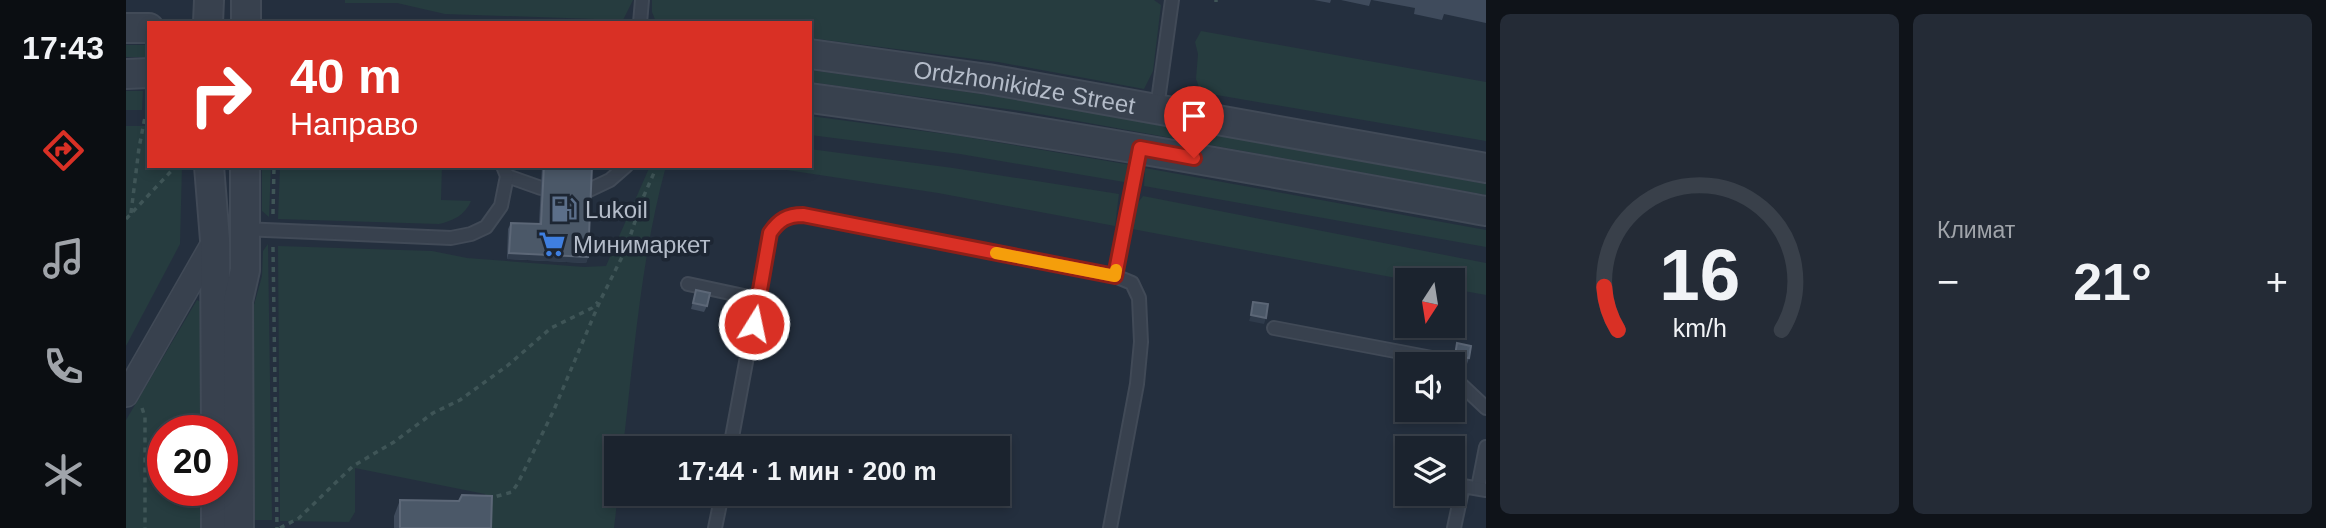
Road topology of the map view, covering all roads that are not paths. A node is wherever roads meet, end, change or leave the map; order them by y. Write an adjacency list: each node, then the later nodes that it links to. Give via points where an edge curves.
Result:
1 (209, 0): 5 (street)
2 (246, 0): 6 (street)
3 (642, 0): 7 (lane)
4 (1172, 0): 14 (lane)
5 (208, 21)
6 (246, 21)
7 (640, 21)
8 (126, 28): 9 (street)
9 (147, 28)
10 (812, 54): 14 (street, Ordzhonikidze Street)
11 (126, 74): 12 (street)
12 (147, 74)
13 (812, 98): 15 (street, Ordzhonikidze Street)
14 (1157, 108): 19 (street, Ordzhonikidze Street)
15 (1140, 148): 23 (street, Ordzhonikidze Street); 26 (lane)
16 (209, 168): 25 (street)
17 (245, 168): 24 (street)
18 (624, 168): 22 (lane)
19 (1486, 168)
20 (505, 171): 21 (lane); 24 (lane, via 501,206 486,227 471,234 451,238)
21 (541, 188)
22 (589, 190)
23 (1486, 211)
24 (244, 229): 41 (street, via 245,270 238,301)
25 (215, 240): 32 (street); 34 (street)
26 (1115, 276): 28 (lane, via 790,215 778,221 770,233); 43 (lane, via 1132,283 1139,298 1141,342)
27 (688, 284): 28 (lane)
28 (758, 299): 35 (lane)
29 (1274, 328): 30 (lane)
30 (1400, 352)
31 (1465, 388): 33 (lane)
32 (132, 397)
33 (1486, 408)
34 (216, 415)
35 (732, 436)
36 (1486, 446): 37 (lane)
37 (1482, 489): 44 (lane, via 1463,486)
38 (216, 506): 40 (street)
39 (720, 506): 42 (lane)
40 (216, 528)
41 (239, 528)
42 (716, 528)
43 (1110, 528)
44 (1454, 528)

